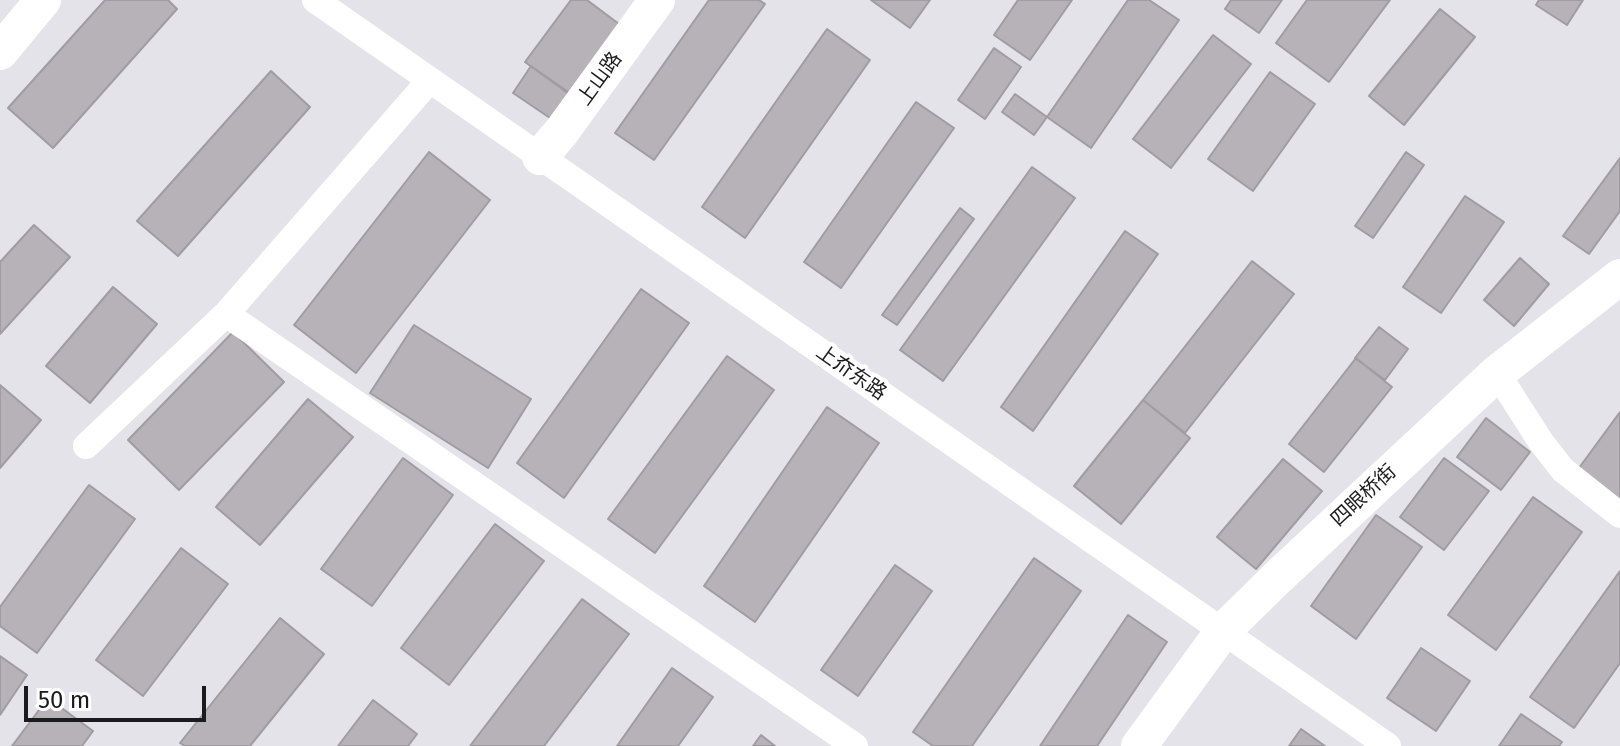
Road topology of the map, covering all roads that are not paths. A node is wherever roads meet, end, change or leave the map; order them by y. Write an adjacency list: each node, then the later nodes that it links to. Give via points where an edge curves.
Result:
1 (43, 0): 4 (street)
2 (315, 0): 5 (street, 上夼东路)
3 (657, 0): 6 (street, 上山路)
4 (0, 52)
5 (430, 80): 6 (street, 上夼东路); 8 (street)
6 (540, 157): 12 (street, 上夼东路)
7 (1620, 277): 9 (street, 四眼桥街)
8 (226, 314): 10 (street); 13 (street)
9 (1497, 373): 11 (street, via 1563,470); 12 (street, 四眼桥街)
10 (86, 446)
11 (1620, 515)
12 (1223, 631): 14 (street, 四眼桥街); 15 (street, 上夼东路)
13 (855, 746)
14 (1139, 746)
15 (1388, 746)

